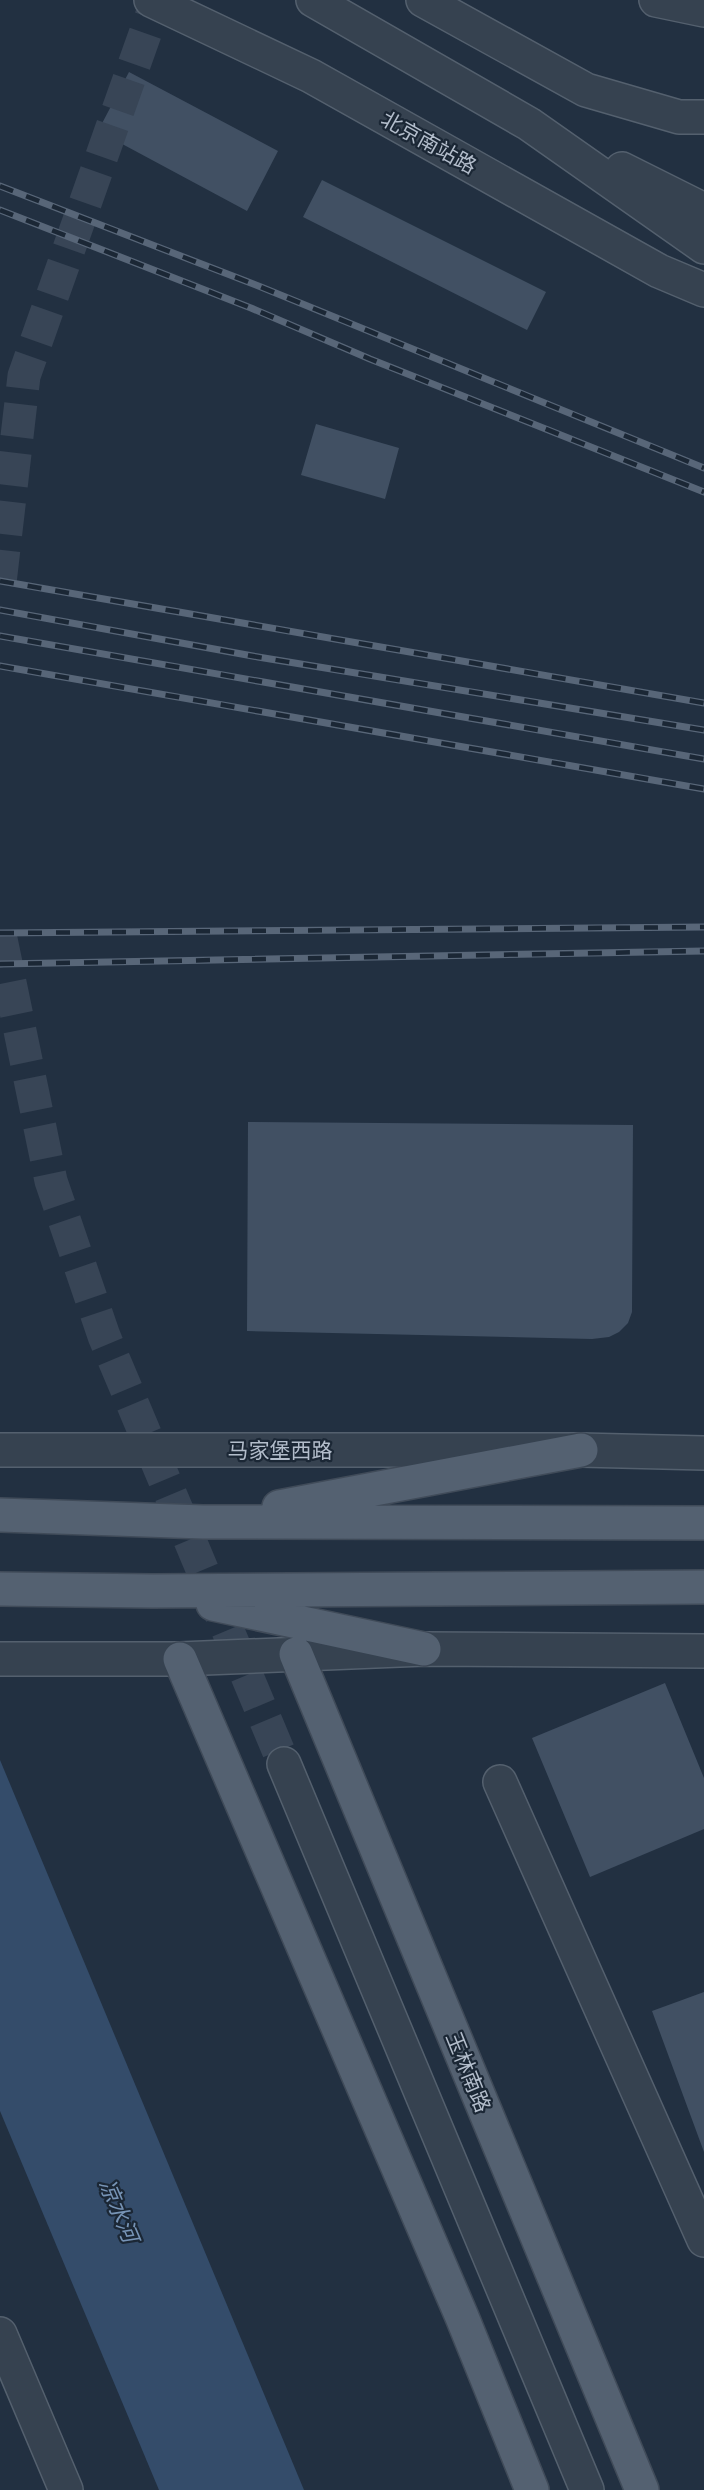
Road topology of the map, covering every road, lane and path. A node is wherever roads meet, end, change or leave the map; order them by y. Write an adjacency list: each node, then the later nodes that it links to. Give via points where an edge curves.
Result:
1 (151, 0): 7 (street, 北京南站路)
2 (178, 0): 7 (street)
3 (313, 0): 9 (street)
4 (656, 0): 6 (street)
5 (434, 6): 8 (street, via 586,90 679,117)
6 (704, 10)
7 (257, 51): 12 (street, 北京南站路, via 311,76 659,271)
8 (704, 117)
9 (529, 124): 10 (street); 11 (street)
10 (704, 210)
11 (704, 247)
12 (704, 290)
13 (0, 1450): 14 (street, 马家堡西路)
14 (581, 1450): 15 (street, 马家堡西路); 17 (main road)
15 (704, 1453)
16 (5, 1515): 17 (main road)
17 (203, 1522): 18 (main road)
18 (704, 1523)
19 (704, 1587): 21 (main road)
20 (0, 1588): 21 (main road)
21 (153, 1591): 22 (main road)
22 (424, 1649): 23 (street); 24 (street)
23 (704, 1651)
24 (296, 1654): 26 (street); 34 (main road, 玉林南路)
25 (0, 1659): 26 (street)
26 (180, 1659): 32 (main road, via 462,2317)
27 (284, 1764): 33 (street)
28 (500, 1782): 29 (street)
29 (704, 2240)
30 (3, 2348): 31 (street)
31 (66, 2490)
32 (532, 2490)
33 (587, 2490)
34 (642, 2490)

